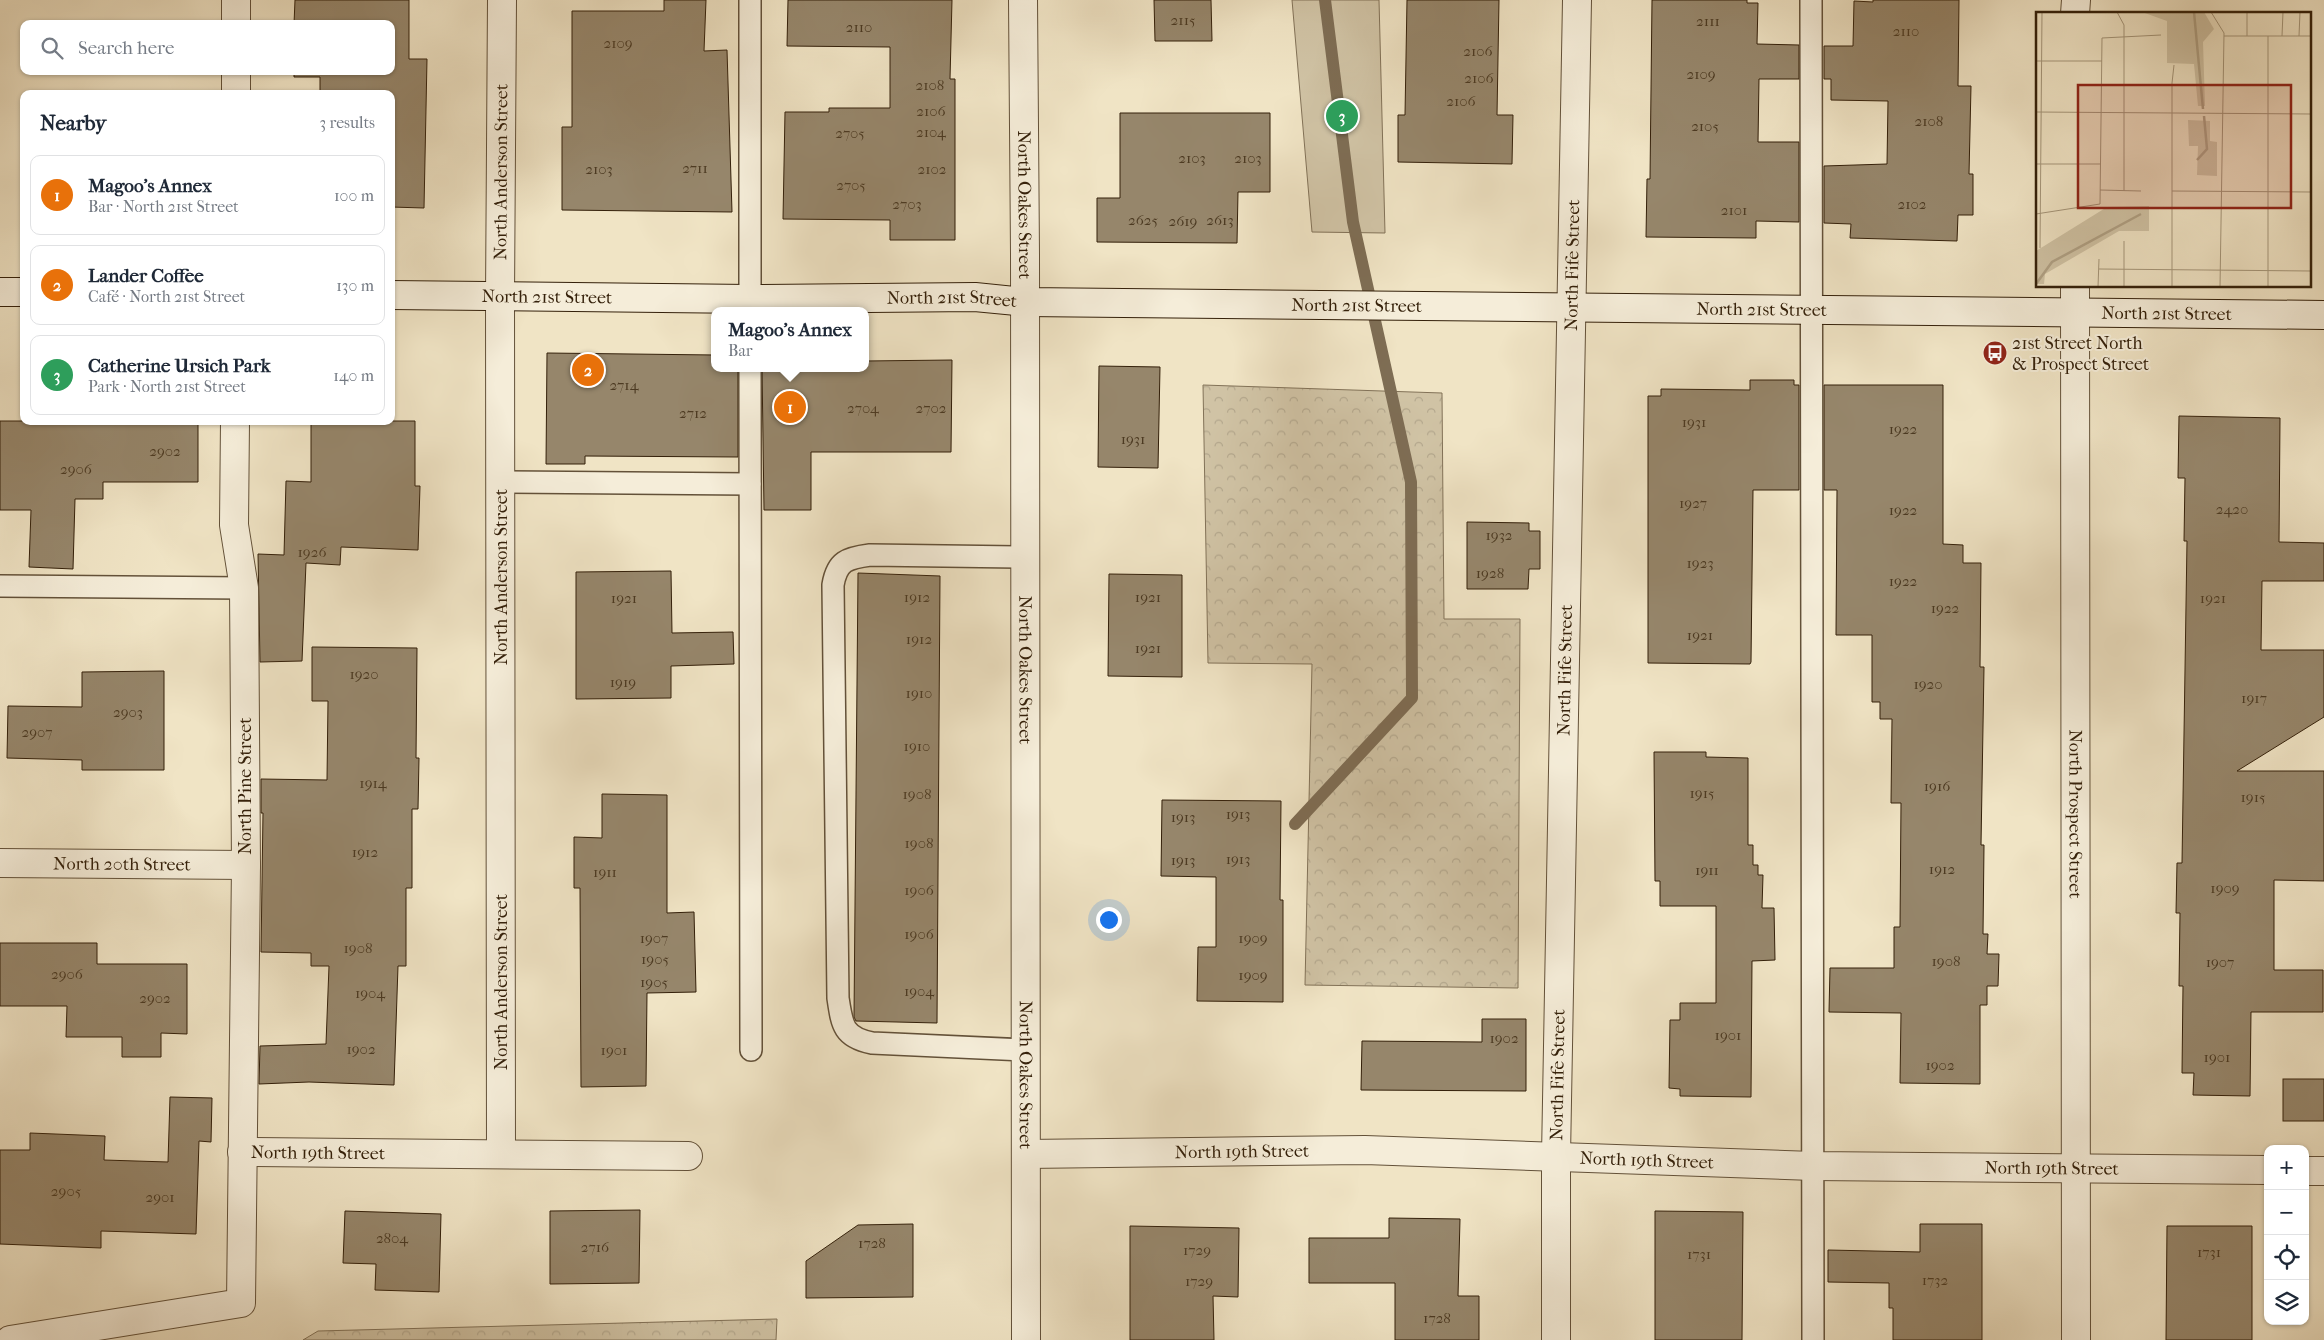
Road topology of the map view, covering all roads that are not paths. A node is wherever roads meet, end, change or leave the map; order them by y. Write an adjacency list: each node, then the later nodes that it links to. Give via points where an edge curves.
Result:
1 (236, 0): 7 (street)
2 (502, 0): 13 (street, North Anderson Street)
3 (750, 0): 16 (lane)
4 (1023, 0): 15 (street, North Oakes Street)
5 (1577, 0): 17 (street, North Fife Street)
6 (1811, 0): 18 (lane)
7 (236, 20)
8 (236, 75): 9 (street)
9 (236, 90)
10 (0, 292): 11 (street)
11 (20, 292)
12 (395, 295): 13 (street, North 21st Street)
13 (500, 297): 16 (street, North 21st Street); 22 (street, North Anderson Street)
14 (2075, 299): 18 (street, North 21st Street); 19 (street, North 21st Street); 37 (street, North Prospect Street)
15 (1026, 302): 16 (street, North 21st Street, via 975,297); 17 (street, North 21st Street); 24 (street, North Oakes Street)
16 (750, 305)
17 (1559, 308): 18 (street, North 21st Street); 35 (street, North Fife Street)
18 (1811, 310): 36 (lane)
19 (2324, 315)
20 (750, 372): 23 (lane)
21 (235, 425): 26 (street, North Pine Street, via 234,524)
22 (500, 482): 23 (lane); 32 (street, North Anderson Street)
23 (750, 484): 29 (lane)
24 (1026, 557): 30 (street, North Oakes Street); 30 (lane, via 870,555 850,558 839,567 833,585 838,998 841,1022 859,1041 872,1043)
25 (0, 586): 26 (lane)
26 (244, 588): 28 (street, North Pine Street)
27 (0, 862): 28 (street, North 20th Street)
28 (246, 865): 31 (street, North Pine Street)
29 (751, 1050)
30 (1026, 1050): 33 (street, North Oakes Street)
31 (242, 1152): 32 (street, North 19th Street); 41 (street, North 19th Street, via 241,1303)
32 (501, 1154): 34 (street, North 19th Street)
33 (1026, 1154): 35 (street, North 19th Street, via 1365,1150); 42 (street, North Oakes Street)
34 (688, 1156)
35 (1556, 1156): 36 (street, North 19th Street); 43 (street, North Fife Street)
36 (1813, 1166): 37 (street, North 19th Street); 44 (lane)
37 (2076, 1169): 38 (street, North 19th Street); 45 (street, North Prospect Street)
38 (2264, 1170)
39 (2309, 1171): 40 (street)
40 (2324, 1171)
41 (10, 1340)
42 (1026, 1340)
43 (1556, 1340)
44 (1813, 1340)
45 (2076, 1340)

